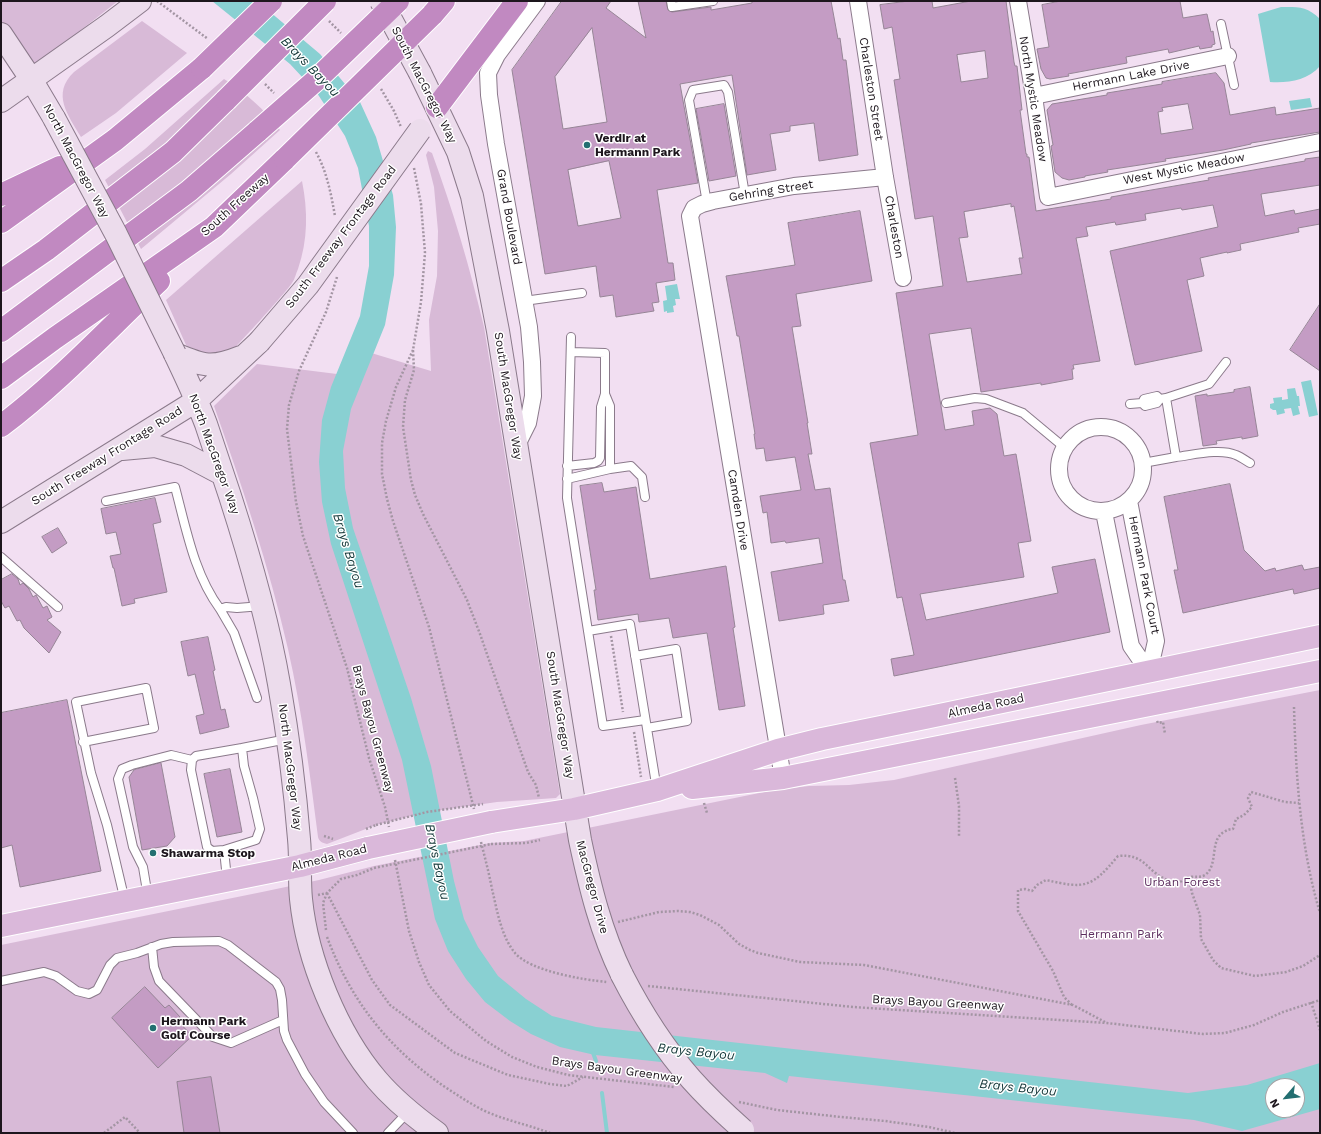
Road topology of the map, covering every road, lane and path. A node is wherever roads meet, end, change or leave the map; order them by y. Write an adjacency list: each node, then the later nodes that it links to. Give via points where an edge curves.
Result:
1 (140, 1): 19 (main road)
2 (157, 1): 17 (path)
3 (271, 1): 28 (highway, bridge, via 202,68)
4 (381, 1): 26 (main road, South MacGregor Way, bridge)
5 (398, 1): 46 (highway, bridge, via 315,81 188,191)
6 (517, 1): 26 (highway)
7 (537, 1): 45 (street, Grand Boulevard, via 497,55 488,73 496,144)
8 (671, 1): 9 (lane, via 672,7)
9 (713, 1)
10 (858, 1): 32 (street, Charleston Street)
11 (1018, 1): 23 (street, North Mystic Meadow)
12 (438, 8): 39 (highway, South Freeway, bridge)
13 (326, 9): 16 (path); 43 (highway, bridge, via 173,152 46,250)
14 (1221, 24): 18 (lane)
15 (1, 34): 19 (main road, North MacGregor Way)
16 (345, 38)
17 (208, 39)
18 (1228, 56): 22 (lane); 23 (street, Hermann Lake Drive)
19 (31, 79): 25 (main road); 51 (main road, North MacGregor Way, bridge, via 116,234)
20 (264, 82): 24 (path)
21 (379, 85): 27 (path, via 394,111)
22 (1234, 85)
23 (1034, 96): 35 (street, North Mystic Meadow)
24 (278, 97)
25 (1, 101)
26 (437, 107): 27 (main road, South Freeway Frontage Road); 60 (main road, South MacGregor Way, via 458,152 472,196)
27 (411, 131): 48 (main road, South Freeway Frontage Road, bridge, via 308,284)
28 (115, 140): 33 (highway); 38 (highway)
29 (1320, 142): 35 (street, West Mystic Meadow)
30 (315, 150): 37 (path, via 322,163)
31 (413, 161): 49 (path, via 421,204 425,253 421,302)
32 (885, 177): 34 (street, Gehring Street, via 794,186); 42 (street, Charleston)
33 (1, 195)
34 (745, 195): 36 (street, Gehring Street); 36 (lane, via 728,92 724,85 693,90 689,100)
35 (1048, 196)
36 (708, 202): 40 (street, Gehring Street, via 694,208 690,216)
37 (336, 216)
38 (1, 222)
39 (214, 227): 53 (highway, South Freeway); 59 (highway, via 63,373)
40 (695, 242): 91 (street, Camden Drive)
41 (337, 276): 101 (path, Brays Bayou Greenway, via 326,312 299,371 289,405 287,429 303,536 347,668)
42 (903, 278)
43 (1, 281)
44 (582, 293): 45 (lane)
45 (524, 301): 60 (street, Grand Boulevard, via 533,396 528,423)
46 (1, 331)
47 (571, 337): 50 (lane)
48 (252, 348): 51 (main road, via 224,364 206,365); 56 (main road, South Freeway Frontage Road)
49 (413, 350): 96 (path, via 414,370 405,400 403,427 414,495 467,600); 99 (path, via 396,387 386,421 382,443 382,474 393,521 429,627)
50 (571, 352): 54 (lane, via 605,353); 66 (lane)
51 (175, 354): 56 (main road, North MacGregor Way)
52 (1226, 362): 55 (lane, via 1209,384)
53 (1, 378)
54 (605, 394): 66 (lane, via 601,406 600,458 594,463); 67 (lane, via 610,406)
55 (1163, 398): 58 (lane, via 1156,396 1144,399 1142,403); 63 (lane)
56 (196, 401): 62 (main road, South Freeway Frontage Road); 68 (main road, North MacGregor Way)
57 (946, 403): 61 (lane, via 975,398 986,399 1023,413)
58 (1130, 404)
59 (1, 426)
60 (517, 444): 98 (main road, South MacGregor Way)
61 (1065, 448): 64 (street, Hermann Park Court, via 1078,434 1089,429 1114,429 1134,442); 73 (street, Hermann Park Court, via 1059,468 1061,482 1067,494 1077,504 1090,510)
62 (116, 450): 68 (main road, via 155,446 186,455); 74 (main road, South Freeway Frontage Road)
63 (1176, 458): 64 (lane); 65 (lane, via 1223,452 1236,454)
64 (1143, 463): 72 (street, Hermann Park Court, via 1143,477 1138,490)
65 (1250, 463)
66 (567, 466): 69 (lane)
67 (610, 469): 69 (lane); 70 (lane, via 632,466 642,477)
68 (222, 474): 76 (main road, North MacGregor Way)
69 (567, 479): 79 (lane, via 567,498)
70 (644, 497)
71 (106, 501): 78 (lane, via 175,487 196,564)
72 (1129, 501): 73 (street, Hermann Park Court, via 1117,509); 83 (street, Hermann Park Court, via 1156,641)
73 (1104, 512): 83 (street, via 1131,646)
74 (1, 522)
75 (1, 558): 77 (lane)
76 (263, 606): 78 (lane); 88 (main road, North MacGregor Way)
77 (58, 608)
78 (220, 609): 84 (lane, via 234,633)
79 (588, 631): 81 (lane, via 630,624); 87 (lane, via 604,726)
80 (1320, 636): 83 (main road, Almeda Road)
81 (635, 656): 87 (lane); 87 (lane, via 676,649 687,721)
82 (1320, 671): 85 (main road, Almeda Road)
83 (1149, 672): 85 (main road); 91 (main road, Almeda Road)
84 (257, 698)
85 (1155, 704): 93 (main road, Almeda Road)
86 (1294, 707): 97 (path)
87 (646, 724): 95 (lane)
88 (288, 739): 90 (lane); 106 (main road, North MacGregor Way)
89 (84, 742): 89 (lane, via 154,728 146,688 76,702); 112 (lane, via 90,773 99,796)
90 (242, 748): 92 (lane, via 196,756); 104 (lane, via 260,829 256,840)
91 (778, 750): 93 (street, Camden Drive); 95 (main road, Almeda Road)
92 (192, 760): 104 (lane, via 191,770 207,847 212,851); 111 (lane, via 171,755 145,761 122,770 118,778 133,847 143,868)
93 (783, 778): 95 (main road, Almeda Road, via 700,788)
94 (955, 778): 102 (path, via 959,806)
95 (657, 790): 98 (main road, Almeda Road)
96 (539, 798)
97 (1299, 803): 107 (path, via 1285,802 1251,792 1248,798 1252,807 1236,819 1233,828 1223,832 1216,841 1211,868 1206,875); 113 (path, via 1308,864)
98 (574, 809): 99 (main road, Almeda Road); 118 (main road, MacGregor Drive, via 594,904 609,946)
99 (483, 820): 100 (path, bridge, via 427,812); 106 (main road, Almeda Road, bridge); 118 (path, via 499,918 515,954 529,963 553,972 596,981)
100 (376, 825)
101 (389, 830)
102 (959, 837)
103 (540, 840): 109 (path, bridge, via 491,844 374,868 341,879)
104 (224, 850): 108 (lane)
105 (395, 859): 127 (path, Brays Bayou Greenway, via 409,931 419,962 429,985 450,1011 486,1041 512,1057 537,1067)
106 (300, 866): 108 (main road, Almeda Road); 130 (main road, via 301,899 307,934 330,1005 364,1063 385,1089)
107 (1189, 877): 117 (path, via 1200,915 1201,939 1220,968 1255,976 1286,972 1303,966); 123 (path, via 1175,883 1160,878 1138,858 1127,855 1118,856 1090,884 1069,885 1046,880 1032,891 1025,888 1018,890 1018,911 1053,971 1064,997)
108 (227, 880): 111 (main road, Almeda Road)
109 (327, 893): 110 (path); 127 (path, via 372,980 390,1005 455,1053 508,1075 550,1084 567,1086); 137 (path, via 323,903 326,934 336,961 365,1011 386,1037 408,1059 461,1097 506,1120)
110 (316, 896)
111 (148, 897): 112 (main road, Almeda Road)
112 (126, 901): 115 (main road, Almeda Road)
113 (1320, 913)
114 (613, 923): 123 (path, Brays Bayou Greenway, via 658,912 690,912 719,925 740,944 758,953 800,962 864,965)
115 (1, 926)
116 (152, 947): 119 (lane, via 117,958 110,965 97,990 88,994 44,972); 124 (lane, via 172,942 219,941 228,945 276,982 280,989); 124 (lane, via 154,967 159,981 213,1037 231,1044)
117 (1320, 955)
118 (617, 979): 131 (main road, MacGregor Drive, bridge, via 700,1088)
119 (1, 981)
120 (643, 985): 125 (path, Brays Bayou Greenway, via 853,1007)
121 (1320, 1000): 122 (path, Brays Bayou Greenway)
122 (1311, 1002): 125 (path, Brays Bayou Greenway, via 1254,1025 1225,1033 1203,1034); 126 (path)
123 (1073, 1005): 125 (path, Brays Bayou Greenway)
124 (283, 1020): 134 (lane, via 287,1040 305,1074 324,1102)
125 (1107, 1023)
126 (1320, 1030)
127 (583, 1077): 128 (path, Brays Bayou Greenway)
128 (679, 1088)
129 (736, 1101): 138 (path, via 777,1110 885,1121)
130 (409, 1111): 135 (lane); 136 (main road)
131 (745, 1132)
132 (104, 1133): 133 (path, via 125,1116)
133 (140, 1133)
134 (353, 1133)
135 (388, 1133)
136 (437, 1133)
137 (550, 1133)
138 (955, 1133)

